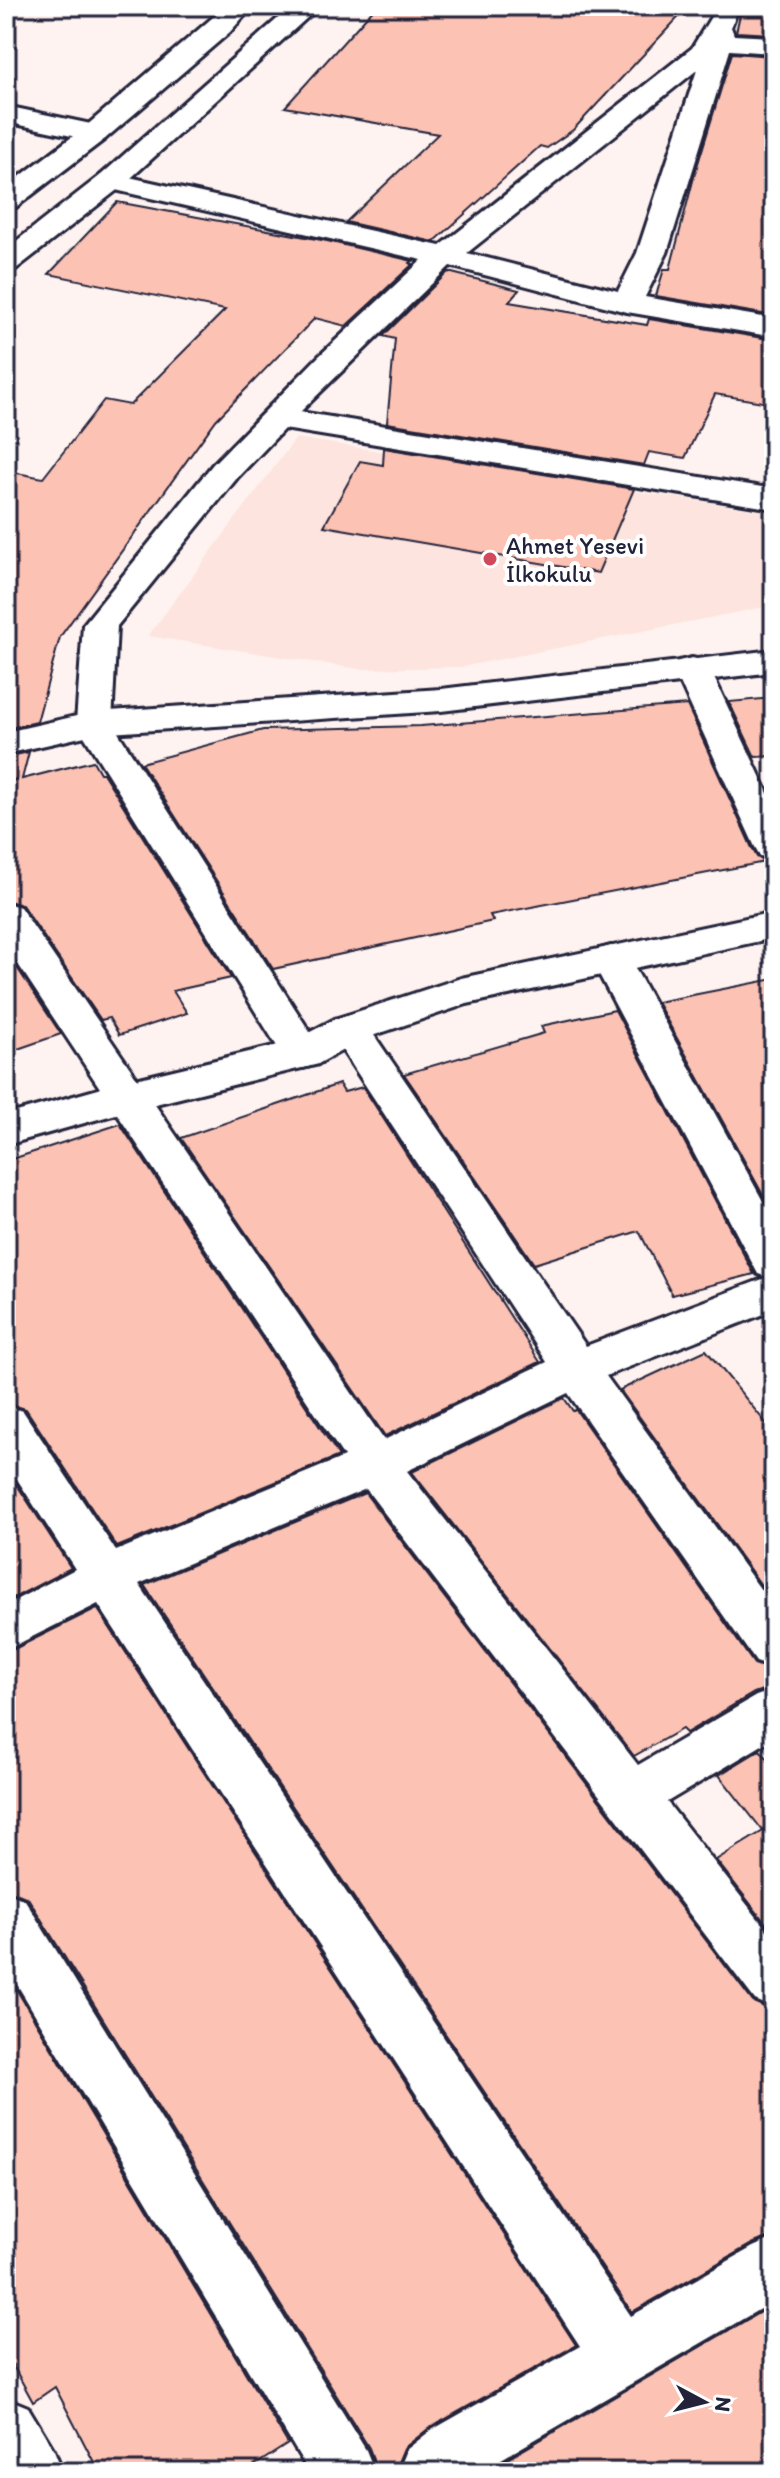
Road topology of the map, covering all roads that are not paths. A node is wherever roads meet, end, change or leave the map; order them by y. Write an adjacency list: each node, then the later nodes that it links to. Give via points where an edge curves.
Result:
1 (240, 6): 6 (street)
2 (307, 6): 7 (street)
3 (724, 21): 4 (street); 9 (street, via 702,53); 11 (street, via 652,253)
4 (774, 45)
5 (6, 114): 6 (street)
6 (95, 133): 8 (street)
7 (111, 181): 9 (street); 10 (street)
8 (6, 201)
9 (445, 256): 11 (street); 13 (street)
10 (6, 263)
11 (627, 303): 12 (street)
12 (774, 328)
13 (277, 418): 14 (street); 17 (street, via 225,471 100,625)
14 (774, 499)
15 (774, 661): 16 (street)
16 (692, 669): 17 (street, via 441,700); 19 (street)
17 (94, 723): 18 (street); 24 (street)
18 (6, 743)
19 (774, 847)
20 (6, 916): 25 (street)
21 (774, 925): 22 (street)
22 (611, 959): 23 (street, via 461,992); 27 (street)
23 (349, 1029): 24 (street); 29 (street)
24 (303, 1054): 25 (street)
25 (127, 1096): 26 (street); 31 (street)
26 (6, 1130)
27 (774, 1262)
28 (774, 1292): 29 (street)
29 (576, 1369): 31 (street); 34 (street)
30 (6, 1424): 32 (street)
31 (375, 1465): 32 (street); 36 (street)
32 (107, 1576): 33 (street); 40 (street)
33 (6, 1629)
34 (774, 1647)
35 (774, 1712): 36 (street)
36 (633, 1795): 38 (street)
37 (6, 1917): 43 (street)
38 (774, 1982)
39 (774, 2268): 40 (street)
40 (622, 2356): 44 (street)
41 (6, 2429): 42 (street)
42 (32, 2472)
43 (344, 2472)
44 (428, 2472)

